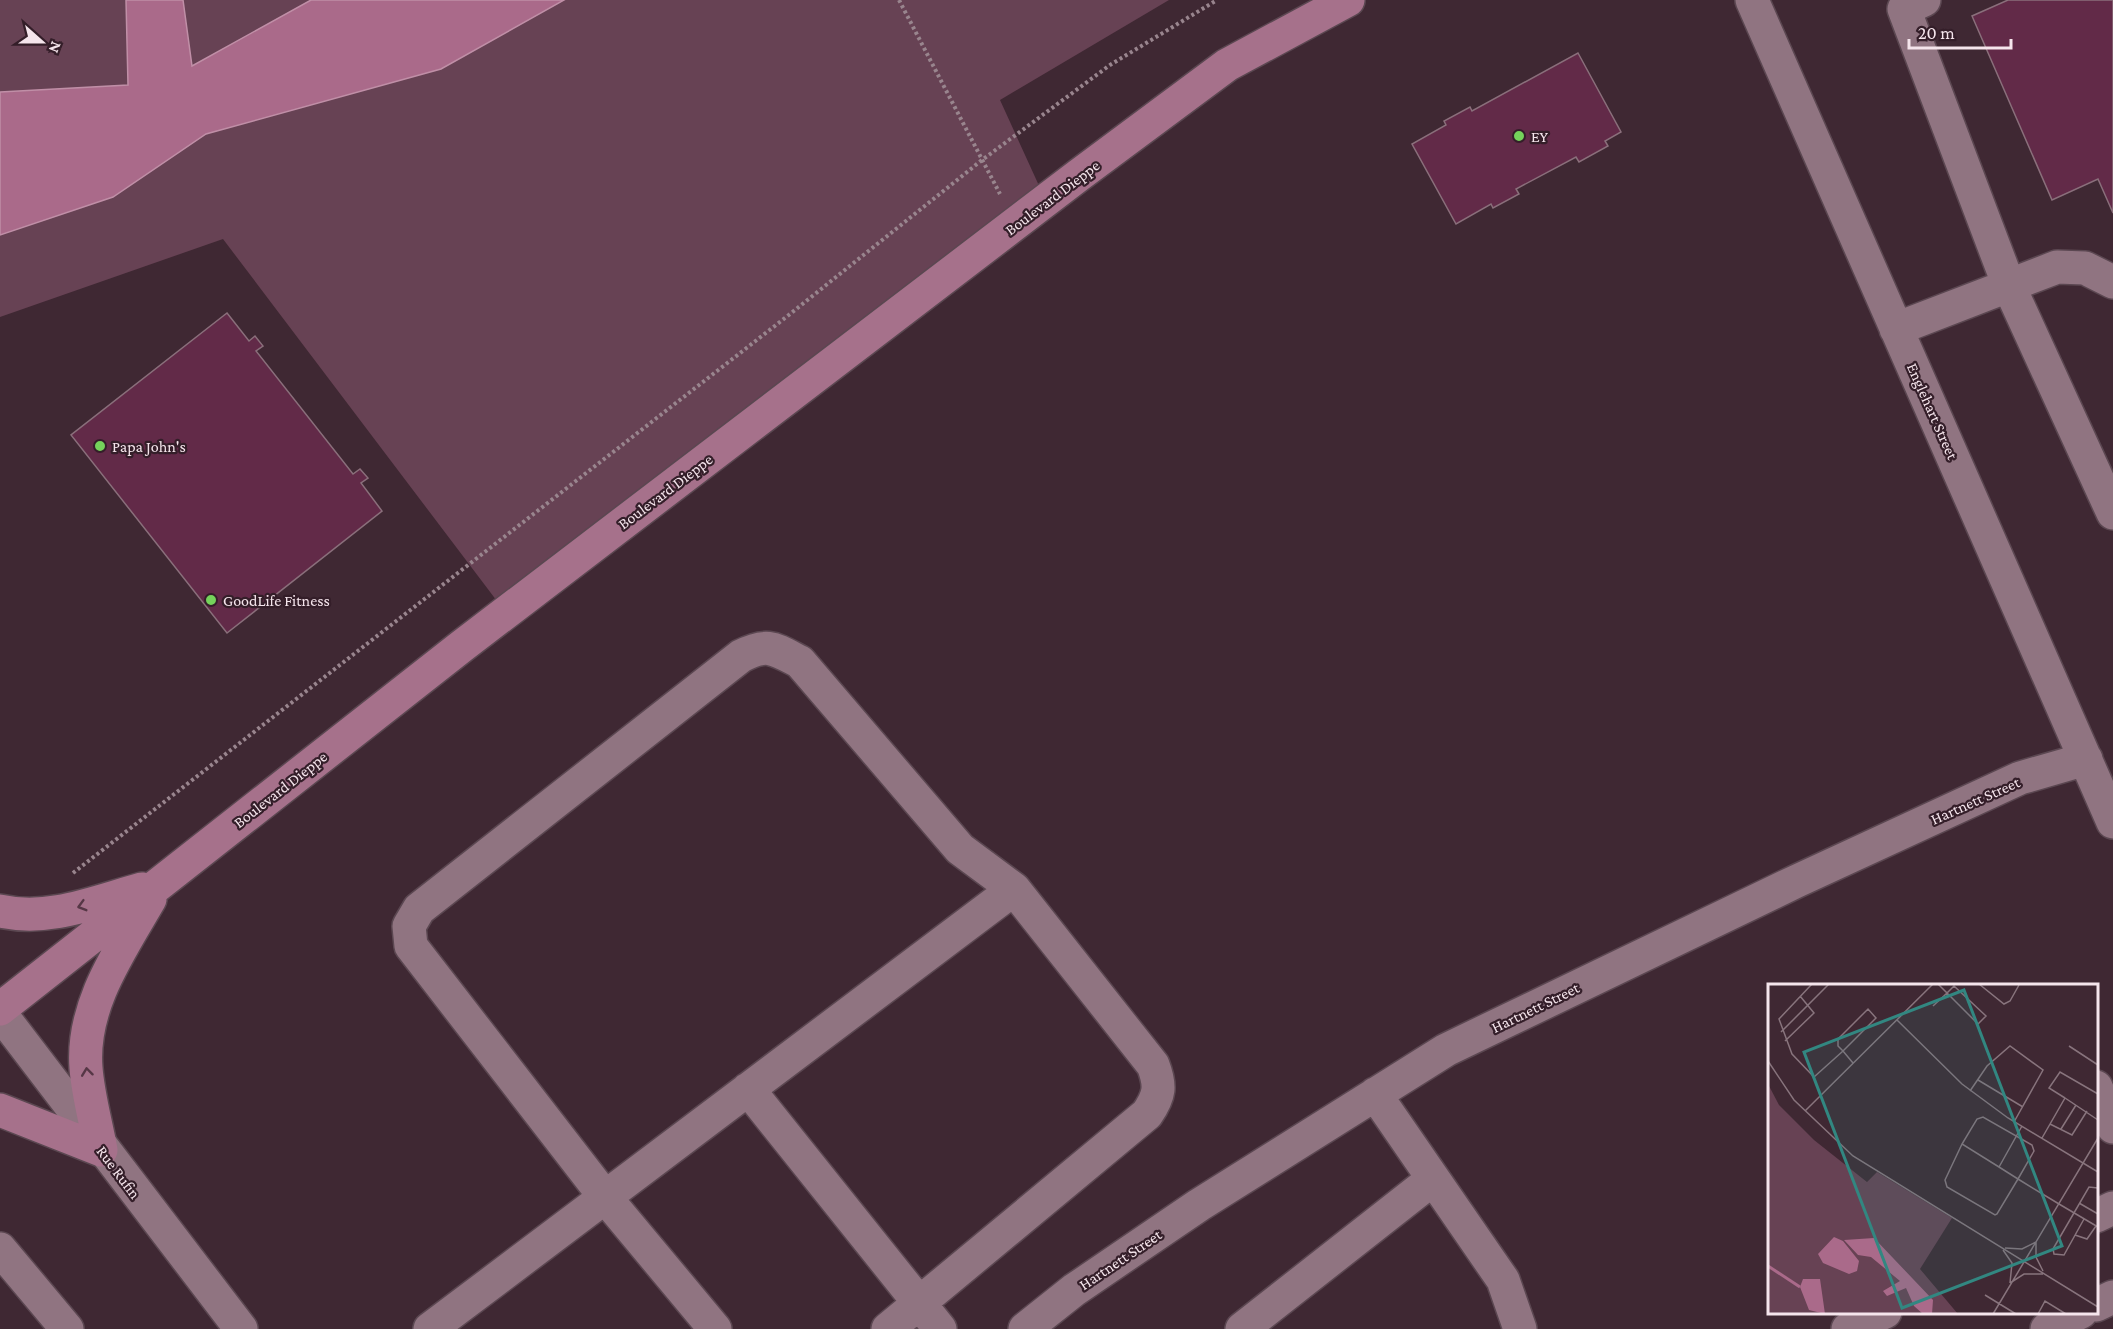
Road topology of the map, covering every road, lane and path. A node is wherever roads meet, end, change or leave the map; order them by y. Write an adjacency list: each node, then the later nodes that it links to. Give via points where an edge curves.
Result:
1 (899, 0): 6 (path)
2 (1217, 0): 6 (path, via 1110,65)
3 (1348, 0): 7 (main road, Boulevard Dieppe, via 1227,65)
4 (1752, 0): 10 (street, Englehart Street)
5 (1924, 0): 9 (street, via 1904,9)
6 (982, 160): 7 (path); 14 (path)
7 (1016, 224): 15 (main road, Boulevard Dieppe, via 462,646)
8 (2113, 282): 9 (street, via 2085,268 2057,267)
9 (2009, 285): 10 (street); 11 (street)
10 (1896, 329): 12 (street, Englehart Street)
11 (2113, 513)
12 (2086, 759): 13 (street, Englehart Street); 22 (street, Hartnett Street, via 2020,778 1797,881 1446,1050)
13 (2113, 822)
14 (67, 878)
15 (158, 885): 17 (main road, one-way to 17, via 55,914 36,916); 18 (main road, Boulevard Dieppe); 25 (main road, one-way to 15, via 86,1070 87,1030 104,983)
16 (1014, 889): 20 (street); 27 (street, via 960,849 800,662 777,650 758,647 741,656 419,909 409,926 411,946); 32 (street, via 1153,1065 1160,1083 1158,1098 1148,1114)
17 (0, 911)
18 (0, 1009)
19 (0, 1013): 25 (street, Rue Rufin)
20 (748, 1089): 27 (street); 32 (street)
21 (2098, 1090): 24 (street)
22 (1375, 1094): 26 (street); 36 (street, Hartnett Street, via 1199,1205 1074,1290)
23 (0, 1110): 25 (main road)
24 (2113, 1127)
25 (101, 1150): 38 (street, Rue Rufin)
26 (1433, 1179): 43 (street); 44 (street, via 1503,1280)
27 (605, 1197): 39 (street); 40 (street)
28 (2113, 1208): 29 (street)
29 (2098, 1216)
30 (0, 1249): 37 (street)
31 (2113, 1297): 33 (street)
32 (919, 1304): 41 (street); 42 (street)
33 (2098, 1304)
34 (1881, 1314): 45 (street)
35 (2077, 1314): 46 (street)
36 (1029, 1328)
37 (67, 1329)
38 (241, 1329)
39 (430, 1329)
40 (715, 1329)
41 (888, 1329)
42 (940, 1329)
43 (1242, 1329)
44 (1520, 1329)
45 (1848, 1329)
46 (2047, 1329)

